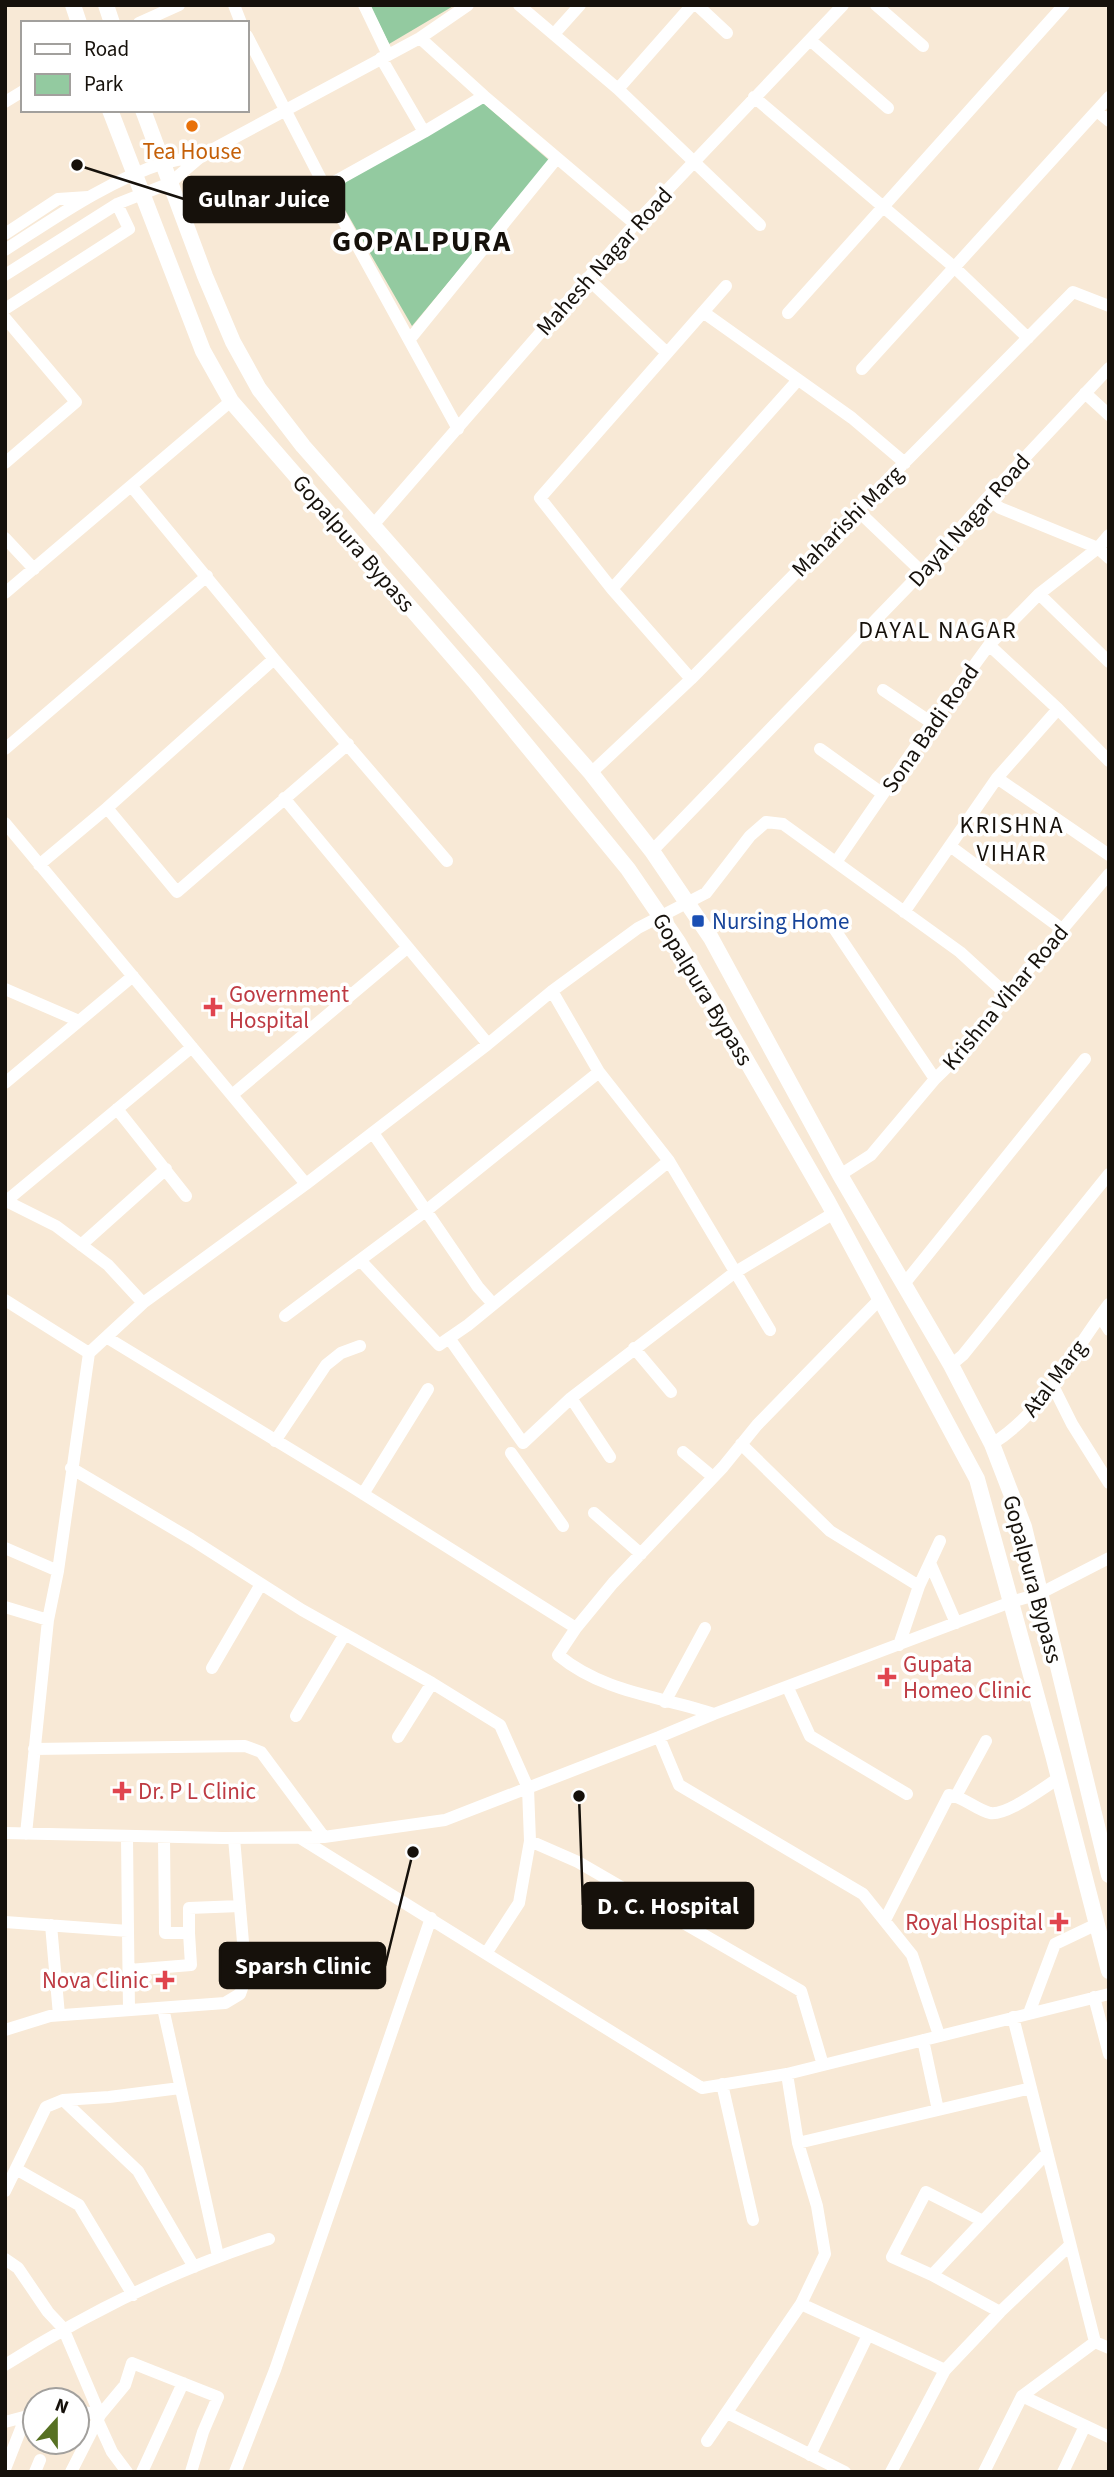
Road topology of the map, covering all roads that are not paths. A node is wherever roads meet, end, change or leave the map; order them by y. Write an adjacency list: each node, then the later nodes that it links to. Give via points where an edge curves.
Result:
1 (179, 5): 11 (street)
2 (363, 5): 18 (street)
3 (468, 5): 15 (street)
4 (519, 5): 13 (street)
5 (580, 5): 13 (street)
6 (692, 5): 19 (street)
7 (697, 5): 12 (street)
8 (876, 5): 17 (street)
9 (1064, 5): 42 (street)
10 (838, 7): 16 (street, Mahesh Nagar Road)
11 (143, 21)
12 (727, 33)
13 (554, 34): 19 (street)
14 (248, 38): 26 (street)
15 (420, 38): 18 (street); 21 (street)
16 (810, 40): 22 (street, Mahesh Nagar Road); 25 (street)
17 (923, 46)
18 (385, 57): 26 (street); 31 (street)
19 (618, 89): 34 (street)
20 (21, 92): 24 (street)
21 (484, 96): 31 (street); 33 (street)
22 (754, 97): 34 (street, Mahesh Nagar Road); 42 (street)
23 (1109, 97): 27 (street)
24 (5, 102)
25 (888, 108)
26 (285, 111): 32 (street); 38 (street)
27 (1097, 111): 30 (street); 47 (street)
28 (111, 112): 36 (main road, Gopalpura Bypass)
29 (144, 112): 35 (main road, Gopalpura Bypass)
30 (1109, 121)
31 (424, 132): 38 (street)
32 (204, 154): 35 (street); 37 (street)
33 (557, 158): 43 (street); 57 (street)
34 (695, 160): 43 (street, Mahesh Nagar Road); 44 (street)
35 (163, 164): 36 (street); 37 (main road, Gopalpura Bypass)
36 (135, 176): 39 (main road, Gopalpura Bypass); 40 (street)
37 (170, 183): 39 (street); 71 (main road, Gopalpura Bypass, via 209,287 259,389)
38 (325, 187): 57 (street)
39 (142, 193): 41 (street); 63 (main road, Gopalpura Bypass, via 203,351)
40 (92, 197): 45 (street, via 58,199); 46 (street)
41 (117, 204): 48 (street); 52 (street, via 129,229)
42 (882, 208): 47 (street); 54 (street)
43 (635, 224): 49 (street, Mahesh Nagar Road)
44 (760, 225)
45 (5, 234)
46 (5, 250)
47 (954, 267): 56 (street); 60 (street)
48 (5, 275)
49 (587, 278): 58 (street); 65 (street, Mahesh Nagar Road)
50 (726, 286): 53 (street)
51 (1109, 306): 56 (street, Maharishi Marg, via 1073,292)
52 (5, 309)
53 (703, 312): 58 (street); 61 (street)
54 (788, 313)
55 (5, 318): 66 (street, via 76,402)
56 (1028, 338): 67 (street, Maharishi Marg)
57 (410, 339): 65 (street)
58 (667, 353): 79 (street, via 540,498)
59 (1109, 368): 62 (street, Dayal Nagar Road)
60 (862, 369)
61 (797, 381): 67 (street, via 852,418); 79 (street)
62 (1085, 393): 64 (street); 69 (street, Dayal Nagar Road)
63 (231, 401): 68 (street); 108 (main road, Gopalpura Bypass, via 474,681 628,869)
64 (1109, 415)
65 (458, 429): 71 (street, Mahesh Nagar Road)
66 (5, 463)
67 (905, 463): 70 (street, Maharishi Marg)
68 (132, 487): 76 (street); 78 (street)
69 (987, 498): 74 (street, via 1000,508); 77 (street, Dayal Nagar Road)
70 (857, 510): 77 (street); 85 (street, Maharishi Marg)
71 (374, 524): 93 (main road, Gopalpura Bypass)
72 (1109, 535): 74 (street, Sona Badi Road)
73 (5, 538): 76 (street)
74 (1098, 548): 75 (street); 81 (street, Sona Badi Road)
75 (1109, 558)
76 (34, 569): 80 (street)
77 (922, 572): 100 (street, Dayal Nagar Road)
78 (207, 576): 83 (street); 90 (street)
79 (612, 589): 85 (street)
80 (5, 593)
81 (1039, 594): 82 (street, Sona Badi Road); 84 (street)
82 (989, 645): 87 (street); 88 (street, Sona Badi Road)
83 (274, 659): 89 (street); 97 (street)
84 (1109, 662)
85 (691, 679): 93 (street, Maharishi Marg)
86 (883, 690): 88 (street)
87 (1059, 709): 92 (street); 94 (street)
88 (932, 723): 95 (street, Sona Badi Road)
89 (348, 744): 96 (street); 102 (street)
90 (5, 749)
91 (820, 749): 95 (street)
92 (1109, 761)
93 (592, 773): 100 (main road, Gopalpura Bypass)
94 (997, 778): 99 (street); 101 (street)
95 (883, 794): 103 (street, Sona Badi Road)
96 (284, 798): 97 (street, via 177,892); 111 (street)
97 (107, 808): 104 (street)
98 (5, 823): 104 (street)
99 (950, 845): 107 (street); 110 (street)
100 (652, 851): 106 (main road, Gopalpura Bypass)
101 (1109, 855)
102 (447, 861)
103 (836, 863): 106 (street, via 783,824 766,822 706,893); 107 (street)
104 (39, 865): 112 (street)
105 (1109, 874): 110 (street, Krishna Vihar Road)
106 (686, 902): 108 (street); 129 (main road, Gopalpura Bypass, via 711,938)
107 (904, 912): 115 (street, via 960,952)
108 (659, 915): 114 (street); 134 (main road, Gopalpura Bypass)
109 (825, 915): 121 (street)
110 (1062, 929): 115 (street, Krishna Vihar Road)
111 (407, 948): 117 (street); 123 (street)
112 (133, 976): 116 (street); 118 (street)
113 (5, 989): 116 (street)
114 (552, 991): 117 (street); 120 (street)
115 (1007, 995): 121 (street, Krishna Vihar Road, via 976,1039)
116 (79, 1021): 122 (street)
117 (488, 1044): 125 (street)
118 (192, 1047): 123 (street); 124 (street)
119 (1085, 1059): 138 (street)
120 (599, 1072): 126 (street); 133 (street)
121 (935, 1079): 129 (street, Krishna Vihar Road, via 870,1155)
122 (5, 1083)
123 (232, 1095): 130 (street)
124 (117, 1109): 127 (street); 132 (street)
125 (373, 1133): 130 (street); 133 (street)
126 (669, 1161): 137 (street); 141 (street)
127 (166, 1169): 131 (street); 135 (street)
128 (1109, 1174): 153 (street)
129 (840, 1175): 138 (main road, Gopalpura Bypass)
130 (306, 1184): 140 (street)
131 (186, 1196)
132 (6, 1202): 135 (street, via 56,1226)
133 (427, 1210): 136 (street); 141 (street)
134 (834, 1213): 137 (street); 139 (main road, Gopalpura Bypass)
135 (81, 1245): 140 (street, via 108,1265)
136 (360, 1260): 144 (street); 149 (street, via 439,1345)
137 (734, 1273): 146 (street); 151 (street)
138 (904, 1284): 153 (main road, Gopalpura Bypass)
139 (879, 1300): 160 (street); 181 (main road, Gopalpura Bypass, via 977,1479)
140 (143, 1303): 148 (street)
141 (493, 1304): 149 (street)
142 (1109, 1304): 145 (street, Atal Marg)
143 (7, 1306): 152 (street)
144 (285, 1316)
145 (1100, 1316): 147 (street); 154 (street, Atal Marg)
146 (770, 1330)
147 (1109, 1330)
148 (106, 1337): 152 (street); 158 (street)
149 (449, 1338): 159 (street)
150 (360, 1346): 158 (street, via 326,1365)
151 (634, 1348): 156 (street); 157 (street)
152 (89, 1353): 164 (street)
153 (951, 1365): 161 (main road, Gopalpura Bypass)
154 (1053, 1386): 161 (street, Atal Marg, via 1014,1430); 166 (street)
155 (428, 1389): 167 (street)
156 (671, 1392)
157 (571, 1398): 159 (street); 163 (street)
158 (275, 1441): 167 (street)
159 (523, 1443): 169 (street, via 507,1457)
160 (741, 1444): 165 (street); 179 (street, via 830,1531)
161 (992, 1444): 180 (main road, Gopalpura Bypass, via 1024,1527)
162 (683, 1452): 165 (street)
163 (610, 1457)
164 (71, 1468): 177 (street); 178 (street)
165 (713, 1477): 172 (street)
166 (1109, 1483)
167 (363, 1494): 185 (street)
168 (594, 1513): 172 (street)
169 (563, 1526)
170 (940, 1541): 176 (street)
171 (5, 1548): 174 (street)
172 (641, 1553): 185 (street)
173 (5, 1557): 174 (street)
174 (30, 1558): 177 (street)
175 (1109, 1558): 180 (street)
176 (930, 1563): 179 (street); 184 (street)
177 (56, 1576): 183 (street)
178 (261, 1584): 187 (street); 189 (street)
179 (919, 1586): 188 (street)
180 (1039, 1594): 181 (street); 211 (main road, Gopalpura Bypass)
181 (1011, 1602): 184 (street); 199 (main road, Gopalpura Bypass)
182 (5, 1607): 183 (street)
183 (48, 1620): 198 (street)
184 (956, 1623): 188 (street)
185 (576, 1628): 192 (street, via 558,1655 577,1670 636,1695)
186 (705, 1628): 192 (street)
187 (345, 1634): 190 (street); 194 (street)
188 (899, 1645): 191 (street)
189 (212, 1668)
190 (432, 1683): 195 (street); 200 (street, via 500,1725)
191 (788, 1688): 193 (street); 201 (street, via 810,1736)
192 (666, 1702): 193 (street)
193 (714, 1714): 196 (street)
194 (296, 1716)
195 (398, 1737)
196 (659, 1738): 200 (street); 215 (street, via 679,1785 863,1894)
197 (986, 1741): 202 (street)
198 (34, 1749): 204 (street); 209 (street, via 244,1746 261,1752)
199 (1059, 1778): 202 (street, via 1002,1813); 217 (main road, Gopalpura Bypass)
200 (528, 1788): 209 (street, via 444,1820); 210 (street)
201 (907, 1794)
202 (956, 1796): 215 (street, via 948,1796 943,1803)
203 (5, 1833): 204 (street)
204 (26, 1834): 205 (street)
205 (127, 1836): 206 (street); 219 (street)
206 (164, 1837): 207 (street); 220 (street, via 165,1933)
207 (234, 1838): 208 (street); 213 (street)
208 (299, 1838): 209 (street); 214 (street)
209 (324, 1838)
210 (530, 1841): 221 (street, via 519,1903); 236 (street, via 578,1862 800,1990)
211 (1106, 1846): 212 (main road, Gopalpura Bypass)
212 (1109, 1875)
213 (240, 1906): 220 (street, via 189,1908); 226 (street, via 246,1977 240,1994 225,2003)
214 (431, 1918): 221 (street); 279 (street, via 275,2370)
215 (885, 1920): 233 (street, via 912,1955)
216 (5, 1922): 218 (street)
217 (1097, 1924): 223 (main road, Gopalpura Bypass); 228 (street, via 1055,1944)
218 (51, 1925): 219 (street); 229 (street)
219 (128, 1931): 222 (street)
220 (189, 1933): 222 (street, via 191,1965)
221 (487, 1952): 238 (street, via 702,2088)
222 (129, 1970): 227 (street)
223 (1109, 1971)
224 (1109, 1994): 225 (street)
225 (1094, 1997): 228 (street); 235 (street)
226 (163, 2008): 227 (street); 239 (street)
227 (129, 2010): 229 (street)
228 (1029, 2013): 231 (street)
229 (59, 2015): 232 (street)
230 (5, 2017): 232 (street)
231 (1013, 2017): 233 (street); 240 (street)
232 (11, 2028)
233 (939, 2035): 234 (street)
234 (923, 2040): 236 (street); 242 (street)
235 (1109, 2054)
236 (823, 2065): 237 (street)
237 (787, 2074): 238 (street); 243 (street)
238 (722, 2084): 247 (street)
239 (180, 2088): 241 (street); 251 (street)
240 (1031, 2088): 242 (street); 244 (street)
241 (63, 2100): 245 (street, via 46,2107); 253 (street, via 138,2171)
242 (938, 2110): 243 (street)
243 (798, 2143): 256 (street, via 817,2206 825,2254)
244 (1047, 2153): 248 (street); 250 (street)
245 (16, 2169): 246 (street); 255 (street, via 79,2205)
246 (5, 2191)
247 (753, 2220)
248 (983, 2221): 254 (street); 254 (street, via 926,2192 892,2257)
249 (269, 2239): 251 (street)
250 (1070, 2245): 257 (street); 260 (street)
251 (218, 2256): 253 (street)
252 (6, 2260): 258 (street, via 18,2268)
253 (194, 2267): 255 (street)
254 (932, 2275): 257 (street)
255 (133, 2295): 258 (street)
256 (801, 2304): 259 (street); 266 (street)
257 (1000, 2312): 263 (street)
258 (63, 2328): 262 (street); 268 (street)
259 (868, 2335): 263 (street); 273 (street)
260 (1095, 2342): 261 (street); 265 (street)
261 (1109, 2348)
262 (5, 2365)
263 (945, 2370): 281 (street)
264 (183, 2383): 268 (street, via 132,2363 125,2385); 277 (street); 278 (street, via 218,2397)
265 (1022, 2396): 269 (street); 282 (street)
266 (726, 2413): 272 (street); 273 (street)
267 (91, 2415): 268 (street)
268 (99, 2417): 275 (street); 276 (street)
269 (1085, 2426): 271 (street); 283 (street)
270 (21, 2436): 274 (street)
271 (1109, 2437)
272 (707, 2441)
273 (810, 2455): 280 (street)
274 (5, 2469)
275 (124, 2471)
276 (72, 2472)
277 (142, 2472)
278 (191, 2472)
279 (235, 2472)
280 (845, 2472)
281 (891, 2472)
282 (984, 2472)
283 (1062, 2472)

